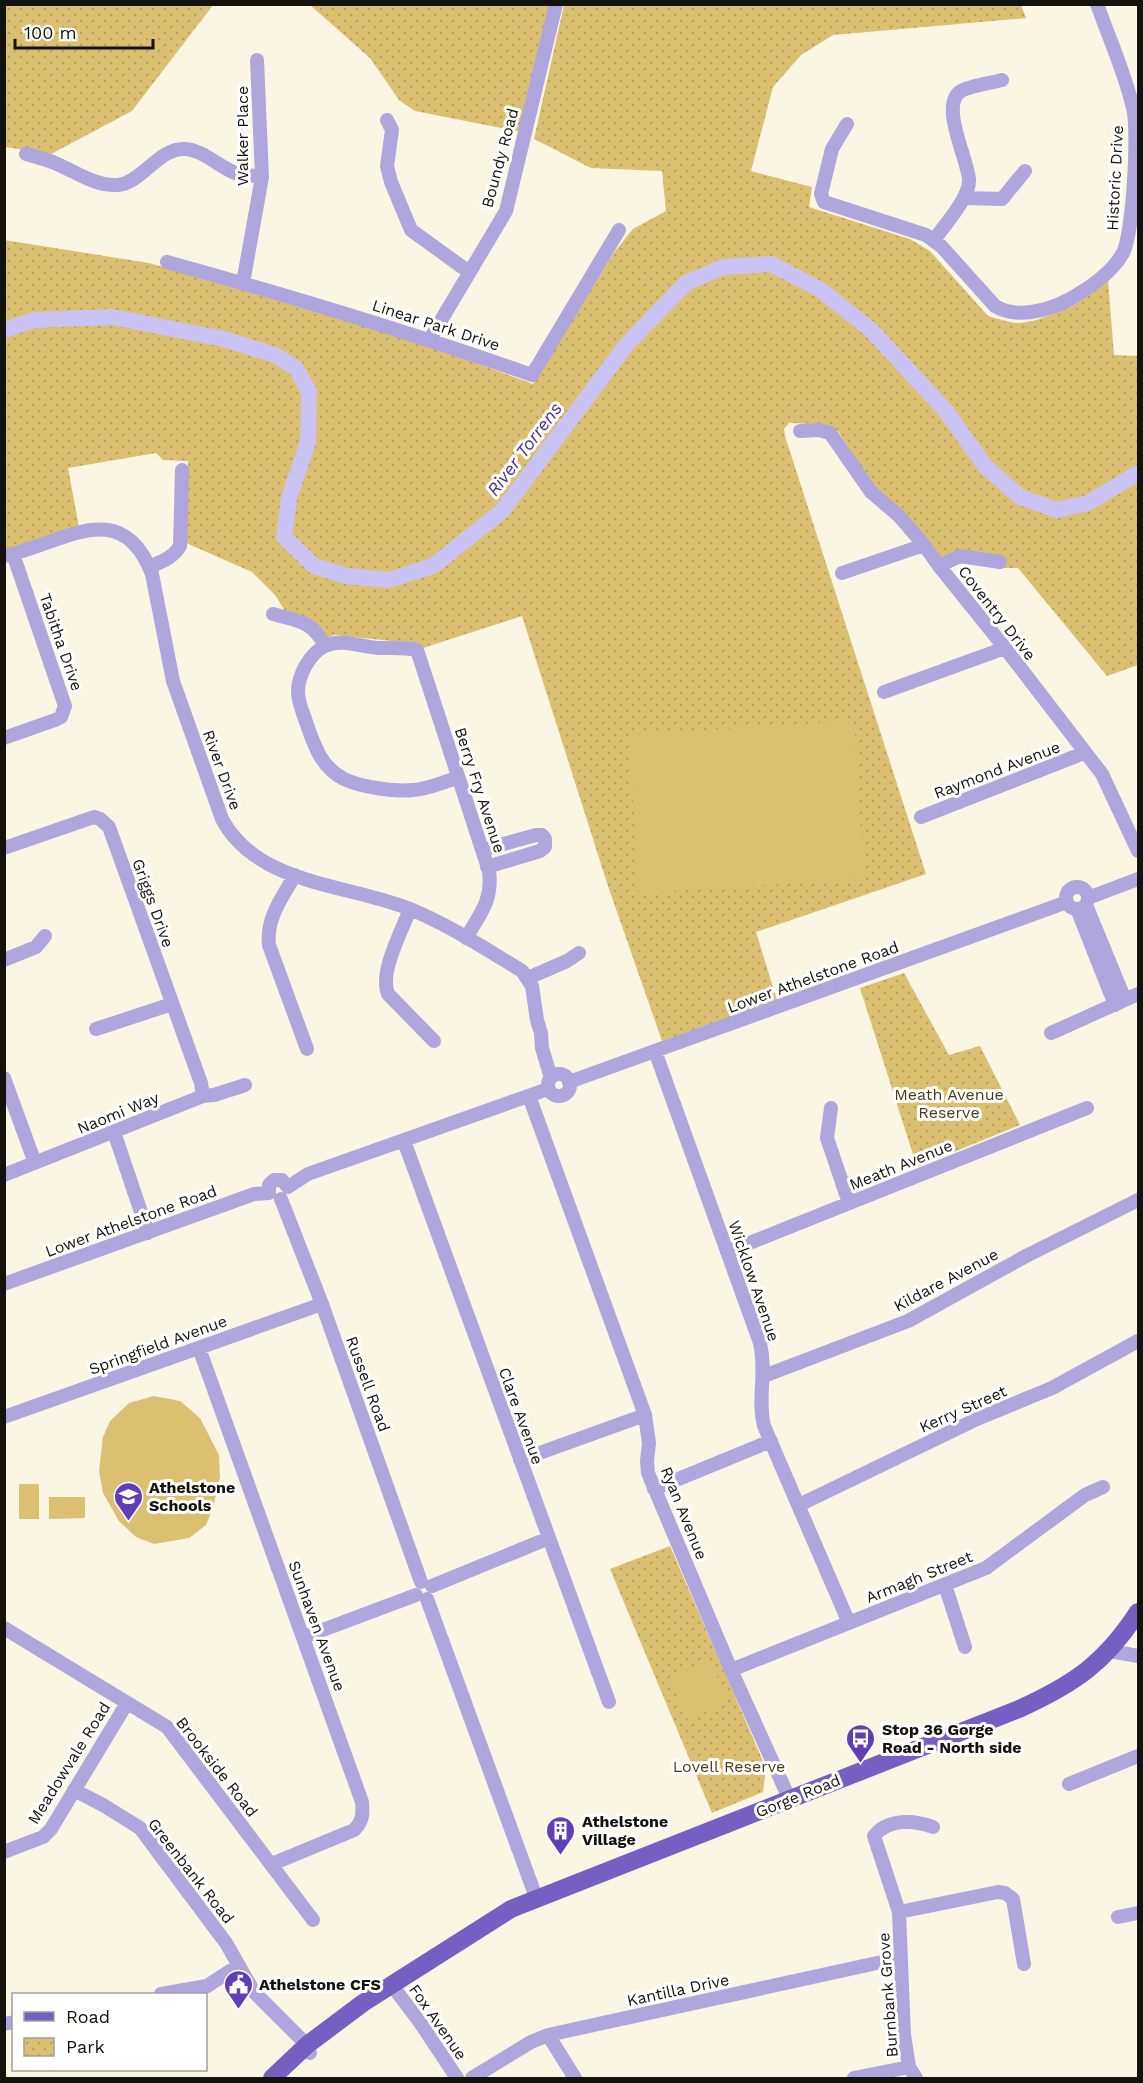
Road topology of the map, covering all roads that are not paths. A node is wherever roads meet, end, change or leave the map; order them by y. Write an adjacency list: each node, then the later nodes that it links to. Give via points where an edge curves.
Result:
1 (556, 4): 14 (street, Boundy Road, via 506,211)
2 (1097, 4): 12 (street, Historic Drive, via 1135,115 1128,240 1116,263 1092,286 1061,303 1012,313 995,306)
3 (258, 60): 9 (street, Walker Place)
4 (1002, 80): 10 (street, via 961,91 954,99 952,111 969,181)
5 (387, 120): 14 (street, via 392,130 387,166 411,230)
6 (847, 124): 12 (street, Historic Drive, via 832,149 821,194 824,202)
7 (26, 154): 9 (street, via 96,182 117,185 178,149 194,151 236,173)
8 (1026, 171): 10 (street, via 1002,199)
9 (262, 177): 15 (street, Walker Place)
10 (964, 198): 12 (street)
11 (619, 231): 16 (street, Linear Park Drive, via 532,375)
12 (934, 240)
13 (167, 262): 15 (street, Linear Park Drive)
14 (470, 272): 16 (street, Boundy Road)
15 (243, 283): 16 (street, Linear Park Drive)
16 (430, 339)
17 (800, 431): 19 (street, Coventry Drive, via 830,433 871,492)
18 (182, 470): 23 (street, via 180,546 165,560)
19 (924, 544): 22 (street, Coventry Drive); 24 (street)
20 (9, 555): 23 (street, River Drive, via 77,531 112,530 141,551); 29 (street, Tabitha Drive, via 65,706 61,717)
21 (1000, 562): 22 (street, via 960,556)
22 (939, 566): 27 (street, Coventry Drive)
23 (149, 567): 37 (street, River Drive, via 173,681 222,819 245,850)
24 (842, 573)
25 (273, 614): 26 (street, via 311,626)
26 (325, 646): 31 (street, Berry Fry Avenue, via 342,642 417,650); 31 (street, via 308,663 298,691 316,748 333,771 354,783 412,791)
27 (1005, 648): 28 (street); 30 (street, Coventry Drive)
28 (884, 692)
29 (4, 738)
30 (1084, 753): 32 (street, Raymond Avenue); 35 (street, Coventry Drive, via 1102,774)
31 (457, 778): 34 (street, Berry Fry Avenue)
32 (921, 817)
33 (4, 848): 47 (street, Griggs Drive, via 88,819 104,823)
34 (482, 850): 36 (street, Berry Fry Avenue); 36 (street, via 536,835 545,839 545,848 540,851)
35 (1138, 851)
36 (487, 867): 42 (street, Berry Fry Avenue, via 488,899)
37 (295, 875): 40 (street, River Drive); 51 (street, via 272,914 268,934)
38 (1138, 879): 39 (street, Lower Athelstone Road)
39 (1080, 903): 46 (street); 52 (street, Lower Athelstone Road)
40 (410, 909): 42 (street, River Drive); 50 (street, via 388,967 386,988)
41 (45, 936): 44 (street, via 36,947)
42 (466, 939): 45 (street, River Drive)
43 (579, 953): 45 (street)
44 (4, 960)
45 (528, 978): 54 (street, via 542,1048)
46 (1126, 1000): 49 (street)
47 (172, 1004): 48 (street); 56 (street, Griggs Drive, via 201,1083)
48 (96, 1029)
49 (1051, 1033)
50 (434, 1041)
51 (307, 1049)
52 (655, 1051): 54 (street, Lower Athelstone Road); 68 (street, Wicklow Avenue)
53 (4, 1078): 62 (street)
54 (557, 1081): 57 (street, Lower Athelstone Road)
55 (245, 1085): 56 (street, Naomi Way)
56 (202, 1096): 60 (street, Naomi Way)
57 (530, 1096): 61 (street, Lower Athelstone Road); 74 (street, Ryan Avenue)
58 (831, 1108): 66 (street, via 827,1138)
59 (1088, 1108): 66 (street, Meath Avenue)
60 (114, 1132): 62 (street, Naomi Way); 67 (street)
61 (404, 1141): 64 (street, Lower Athelstone Road, via 308,1174); 77 (street, Clare Avenue)
62 (35, 1163): 63 (street, Naomi Way)
63 (4, 1175)
64 (280, 1193): 67 (street, Lower Athelstone Road, via 254,1194); 70 (street, Russell Road)
65 (1138, 1200): 73 (street, Kildare Avenue, via 908,1321)
66 (849, 1203): 68 (street, Meath Avenue)
67 (148, 1233): 69 (street, Lower Athelstone Road)
68 (727, 1252): 73 (street, Wicklow Avenue, via 760,1343)
69 (4, 1284)
70 (321, 1304): 72 (street, Springfield Avenue); 83 (street, Russell Road)
71 (1138, 1341): 80 (street, Kerry Street, via 1052,1388 977,1419)
72 (199, 1348): 75 (street, Springfield Avenue); 87 (street, Sunhaven Avenue)
73 (764, 1376): 76 (street, Wicklow Avenue, via 760,1410)
74 (645, 1415): 77 (street); 79 (street, Ryan Avenue, via 648,1473)
75 (4, 1418)
76 (771, 1441): 79 (street); 80 (street, Wicklow Avenue)
77 (520, 1460): 81 (street, Clare Avenue)
78 (1103, 1487): 82 (street, Armagh Street, via 987,1568)
79 (654, 1489): 91 (street, Ryan Avenue)
80 (799, 1505): 85 (street, Wicklow Avenue)
81 (549, 1538): 83 (street); 93 (street, Clare Avenue)
82 (945, 1585): 85 (street, Armagh Street); 88 (street)
83 (424, 1590): 87 (street); 101 (street, Russell Road)
84 (1138, 1612): 89 (main road, Gorge Road)
85 (849, 1623): 91 (street, Armagh Street)
86 (4, 1628): 92 (street, Brookside Road)
87 (304, 1637): 100 (street, Sunhaven Avenue, via 363,1814 354,1830)
88 (965, 1647)
89 (1110, 1651): 90 (street); 97 (main road, Gorge Road, via 1064,1687 1037,1701)
90 (1138, 1656)
91 (731, 1670): 97 (street, Ryan Avenue)
92 (127, 1702): 96 (street, Meadowvale Road); 100 (street, Brookside Road, via 167,1727)
93 (609, 1702)
94 (1138, 1756): 95 (street)
95 (1069, 1784)
96 (74, 1790): 99 (street, Meadowvale Road, via 43,1837); 108 (street, Greenbank Road, via 140,1828 226,1943)
97 (789, 1798): 101 (main road, Gorge Road)
98 (933, 1827): 102 (street, via 908,1821 880,1828 874,1836)
99 (4, 1852)
100 (272, 1863): 105 (street, Brookside Road)
101 (534, 1901): 109 (main road, Gorge Road)
102 (899, 1912): 106 (street, Burnbank Grove); 107 (street, Burnbank Grove, via 1005,1893 1013,1899)
103 (1138, 1913): 104 (street)
104 (1118, 1917)
105 (313, 1920)
106 (900, 1958): 111 (street, Kantilla Drive); 113 (street, Burnbank Grove, via 904,2035)
107 (1024, 1964)
108 (238, 1966): 110 (street, via 207,1986); 112 (street, Greenbank Road, via 254,1992)
109 (394, 1988): 112 (main road, Gorge Road); 116 (street, Fox Avenue)
110 (171, 1993)
111 (548, 2035): 117 (street, Kantilla Drive); 118 (street)
112 (308, 2049): 114 (main road, Gorge Road); 115 (main road, Gorge Road)
113 (912, 2073): 119 (street)
114 (272, 2079)
115 (284, 2079)
116 (457, 2079)
117 (472, 2079)
118 (575, 2079)
119 (854, 2079)

